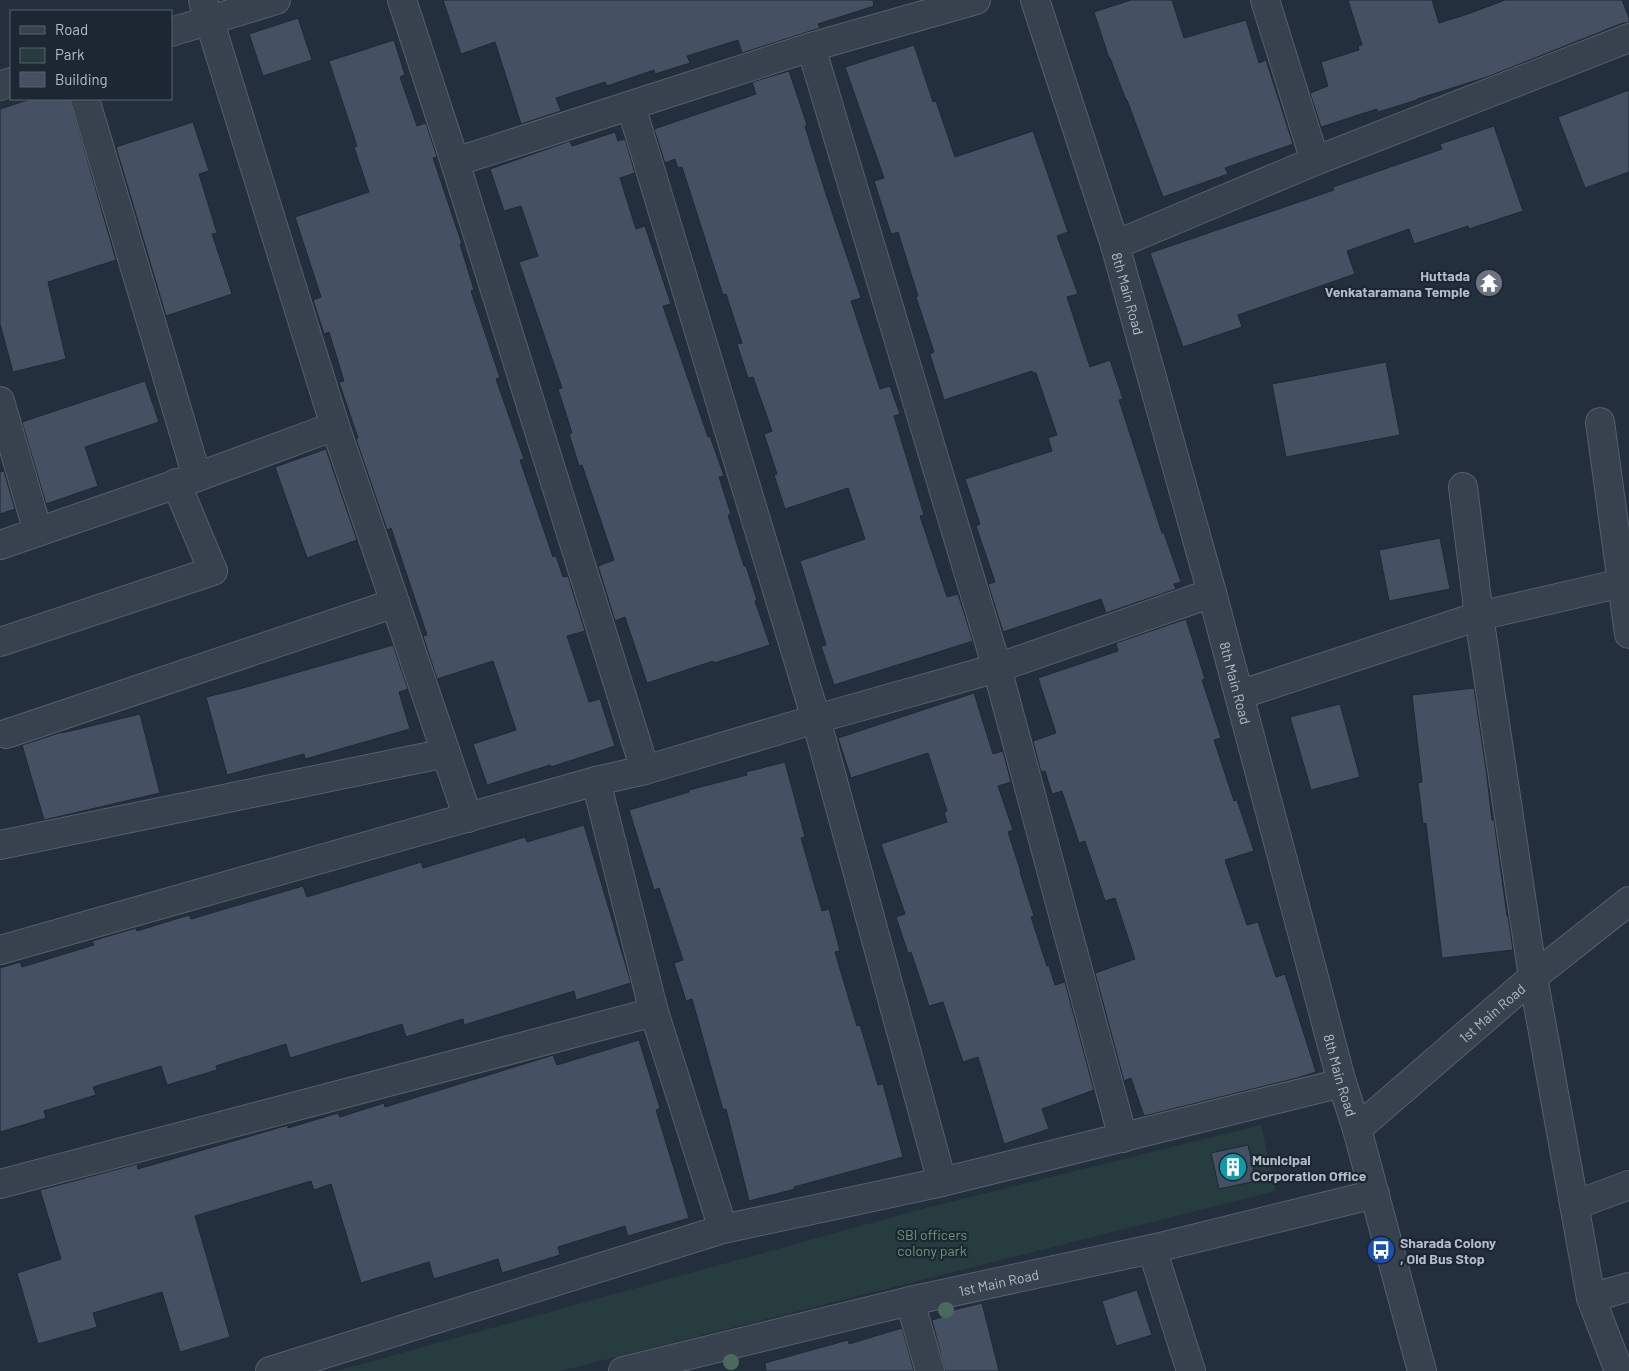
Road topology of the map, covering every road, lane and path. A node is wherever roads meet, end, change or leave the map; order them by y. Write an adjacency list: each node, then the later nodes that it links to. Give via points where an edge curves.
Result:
1 (276, 0): 6 (street)
2 (402, 0): 13 (street)
3 (976, 0): 9 (street)
4 (1035, 0): 14 (street, 8th Main Road)
5 (1265, 0): 12 (street)
6 (206, 10): 7 (street); 17 (street)
7 (172, 31)
8 (1629, 38): 12 (street)
9 (810, 47): 11 (street); 28 (street)
10 (84, 100): 18 (street)
11 (630, 106): 13 (street); 30 (street)
12 (1315, 161): 14 (street)
13 (455, 162): 33 (street)
14 (1115, 245): 23 (street, 8th Main Road)
15 (0, 401): 20 (street)
16 (1600, 422): 22 (street)
17 (335, 426): 18 (street); 24 (street)
18 (186, 480): 20 (street); 27 (street, via 213,571)
19 (1463, 487): 25 (street)
20 (38, 532): 21 (street)
21 (0, 545)
22 (1622, 583): 25 (street); 26 (street)
23 (1212, 593): 28 (street); 29 (street, 8th Main Road)
24 (395, 603): 31 (street); 32 (street)
25 (1479, 616): 29 (street); 39 (street)
26 (1629, 634)
27 (0, 642)
28 (996, 668): 30 (street); 43 (street)
29 (1239, 695): 41 (street, 8th Main Road)
30 (816, 719): 33 (street); 44 (street)
31 (6, 734)
32 (446, 752): 35 (street); 36 (street)
33 (645, 770): 34 (street)
34 (596, 781): 35 (street); 40 (street)
35 (468, 818): 38 (street)
36 (0, 846)
37 (1629, 901): 39 (street, 1st Main Road)
38 (0, 950)
39 (1533, 978): 42 (street, 1st Main Road); 48 (street)
40 (654, 1012): 45 (street); 49 (street)
41 (1342, 1083): 42 (street, 8th Main Road); 43 (street)
42 (1357, 1130): 47 (street, 8th Main Road)
43 (1123, 1138): 44 (street)
44 (942, 1182): 49 (street)
45 (0, 1184)
46 (1629, 1185): 48 (street)
47 (1375, 1194): 50 (street, 1st Main Road); 59 (street, 8th Main Road)
48 (1575, 1205): 52 (street)
49 (723, 1229): 55 (street)
50 (1152, 1249): 53 (street, 1st Main Road); 58 (street)
51 (1629, 1287): 52 (street)
52 (1590, 1298): 60 (street)
53 (910, 1301): 54 (street, 1st Main Road); 57 (street)
54 (696, 1362): 56 (street, 1st Main Road)
55 (270, 1371)
56 (623, 1371)
57 (930, 1371)
58 (1191, 1371)
59 (1422, 1371)
60 (1619, 1371)

